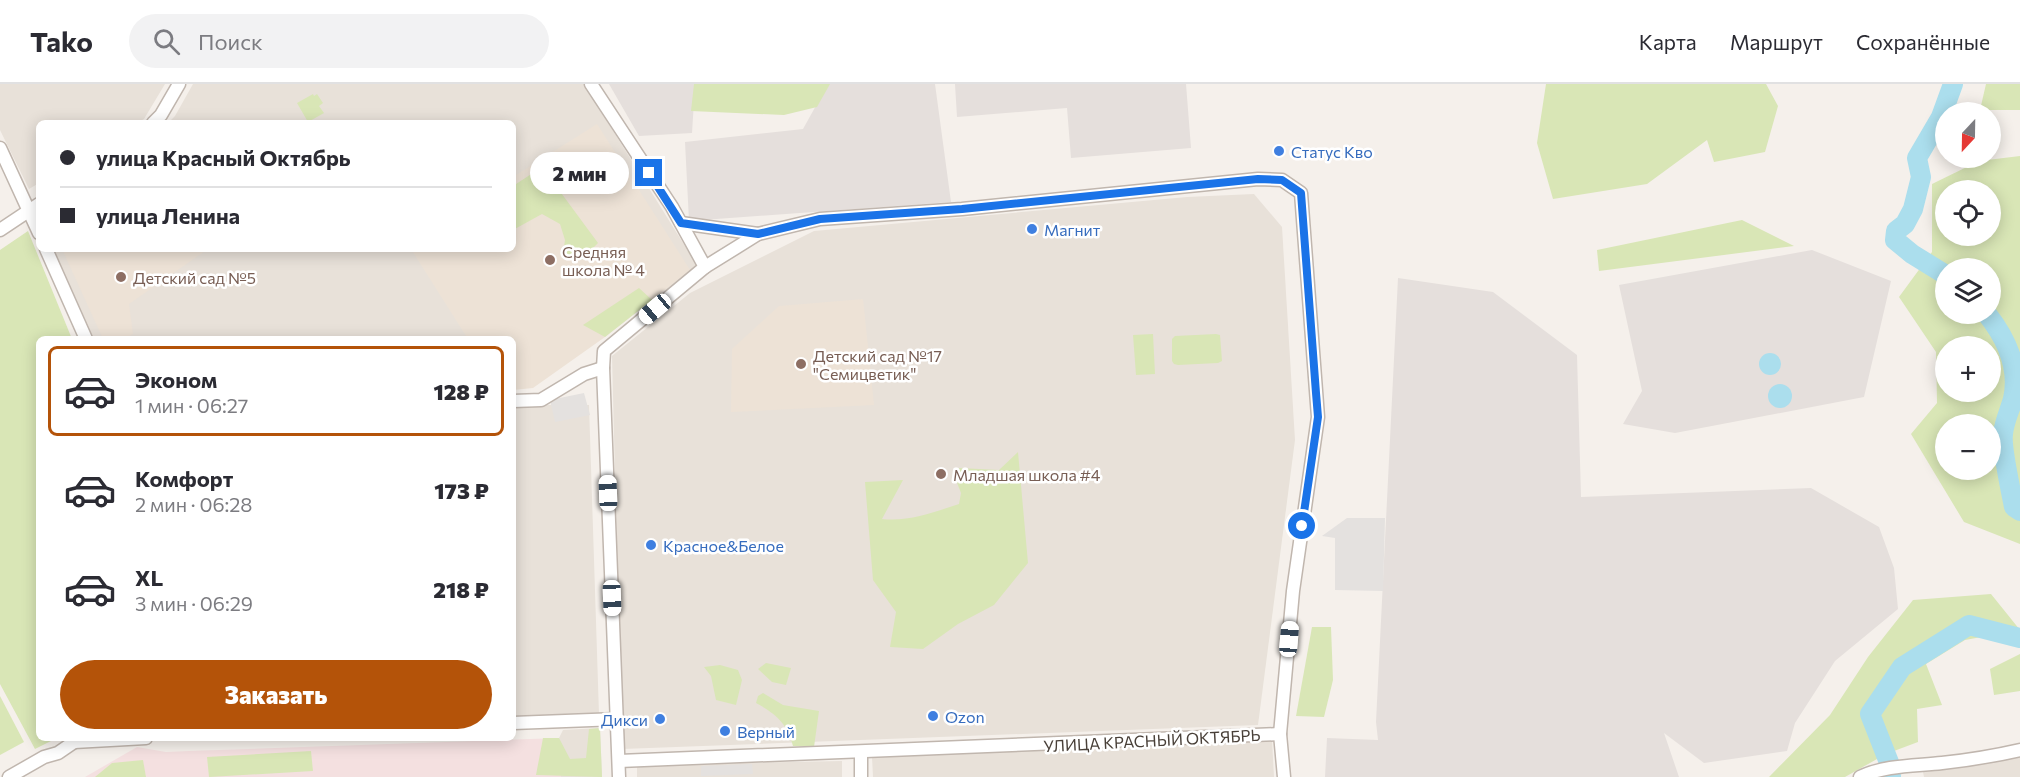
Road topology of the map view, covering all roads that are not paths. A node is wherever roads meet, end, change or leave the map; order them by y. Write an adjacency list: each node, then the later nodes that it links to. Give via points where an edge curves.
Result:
1 (179, 84): 3 (street)
2 (591, 84): 6 (street)
3 (156, 120)
4 (0, 148): 5 (street)
5 (34, 207): 7 (street)
6 (681, 223): 8 (street); 10 (street)
7 (0, 230)
8 (758, 234): 10 (street, УЛИЦА КРАСНЫЙ ОКТЯБРЬ); 16 (street, УЛИЦА КРАСНЫЙ ОКТЯБРЬ, via 820,219 1258,179 1282,180 1301,193 1318,417 1293,591)
9 (47, 252): 11 (street)
10 (705, 267): 12 (street, УЛИЦА КРАСНЫЙ ОКТЯБРЬ, via 604,351)
11 (85, 336)
12 (603, 368): 13 (street, via 584,374 541,400); 14 (street)
13 (516, 401)
14 (618, 718): 15 (street); 20 (street)
15 (516, 723)
16 (1280, 734): 19 (street, УЛИЦА КРАСНЫЙ ОКТЯБРЬ); 25 (street)
17 (74, 741): 22 (street)
18 (2020, 750): 21 (street)
19 (861, 752): 20 (street, УЛИЦА КРАСНЫЙ ОКТЯБРЬ); 24 (street)
20 (619, 761): 23 (street)
21 (1865, 775)
22 (9, 777)
23 (619, 777)
24 (861, 777)
25 (1284, 777)

